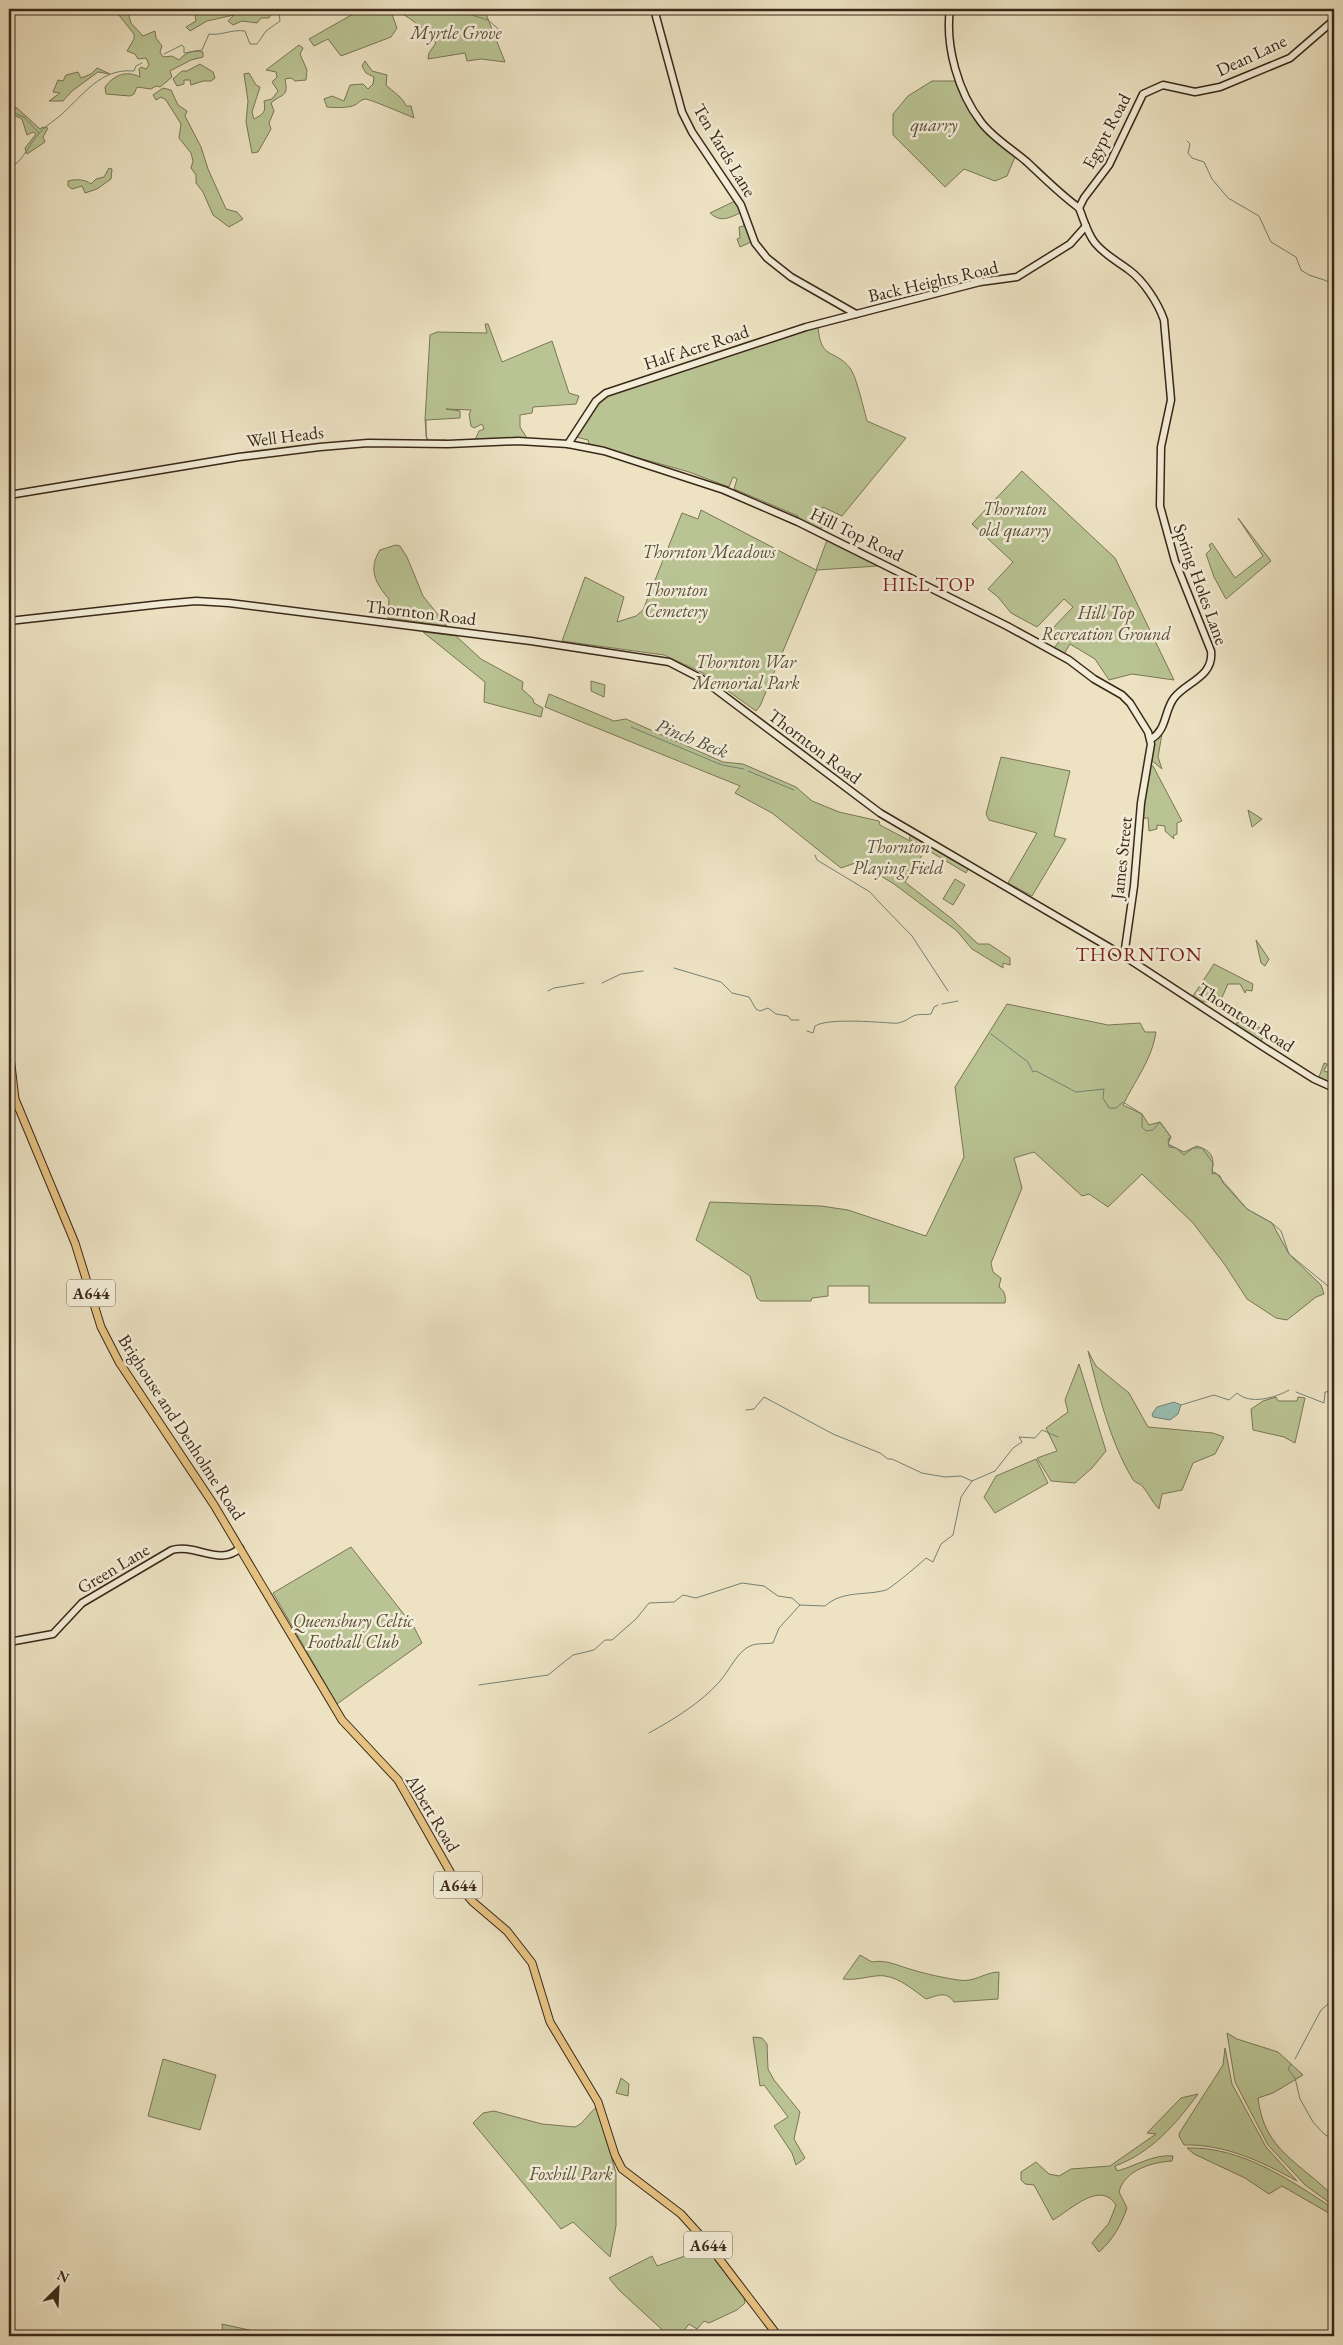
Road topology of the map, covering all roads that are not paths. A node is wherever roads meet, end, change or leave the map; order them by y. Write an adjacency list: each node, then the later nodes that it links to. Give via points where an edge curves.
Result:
1 (654, 9): 7 (street, Ten Yards Lane, via 684,117 738,198 755,243 767,258 791,277)
2 (950, 9): 5 (street, via 949,31 956,70 969,104 981,122)
3 (1334, 20): 4 (street, Dean Lane, via 1290,58 1220,87 1195,92)
4 (1171, 86): 5 (street, Egypt Road, via 1155,86 1143,94 1109,165)
5 (1079, 208): 6 (street, Spring Holes Lane)
6 (1086, 226): 7 (street, Back Heights Road, via 1070,244 1017,277 980,282); 11 (street, Spring Holes Lane, via 1096,244 1129,270 1143,286 1161,310 1164,320 1171,400 1161,447 1160,506 1175,561 1212,657 1206,671 1172,701 1164,725)
7 (856, 314): 8 (street, Half Acre Road, via 782,334 606,393 596,401)
8 (568, 444): 9 (street, Well Heads, via 518,441 342,444); 11 (street, Hill Top Road, via 624,456 724,490 785,515 904,573 1038,642 1122,695)
9 (9, 495)
10 (9, 621): 12 (street, Thornton Road, via 196,601 229,603 531,640 668,662 702,680 880,813)
11 (1151, 739): 12 (street, James Street)
12 (1124, 956): 14 (street, Thornton Road, via 1264,1048)
13 (9, 1048): 15 (main road, Brighouse and Denholme Road / A644, via 15,1099 75,1243 101,1327 119,1362)
14 (1334, 1088)
15 (240, 1548): 16 (street, Green Lane, via 225,1557 183,1548 172,1550 82,1603 53,1634); 17 (main road, Brighouse and Denholme Road / A644)
16 (9, 1642)
17 (310, 1670): 18 (main road, Albert Road / A644, via 342,1720 398,1780 458,1884 473,1902 507,1931 532,1963 550,2022 598,2102 622,2169 681,2214)
18 (778, 2336)

